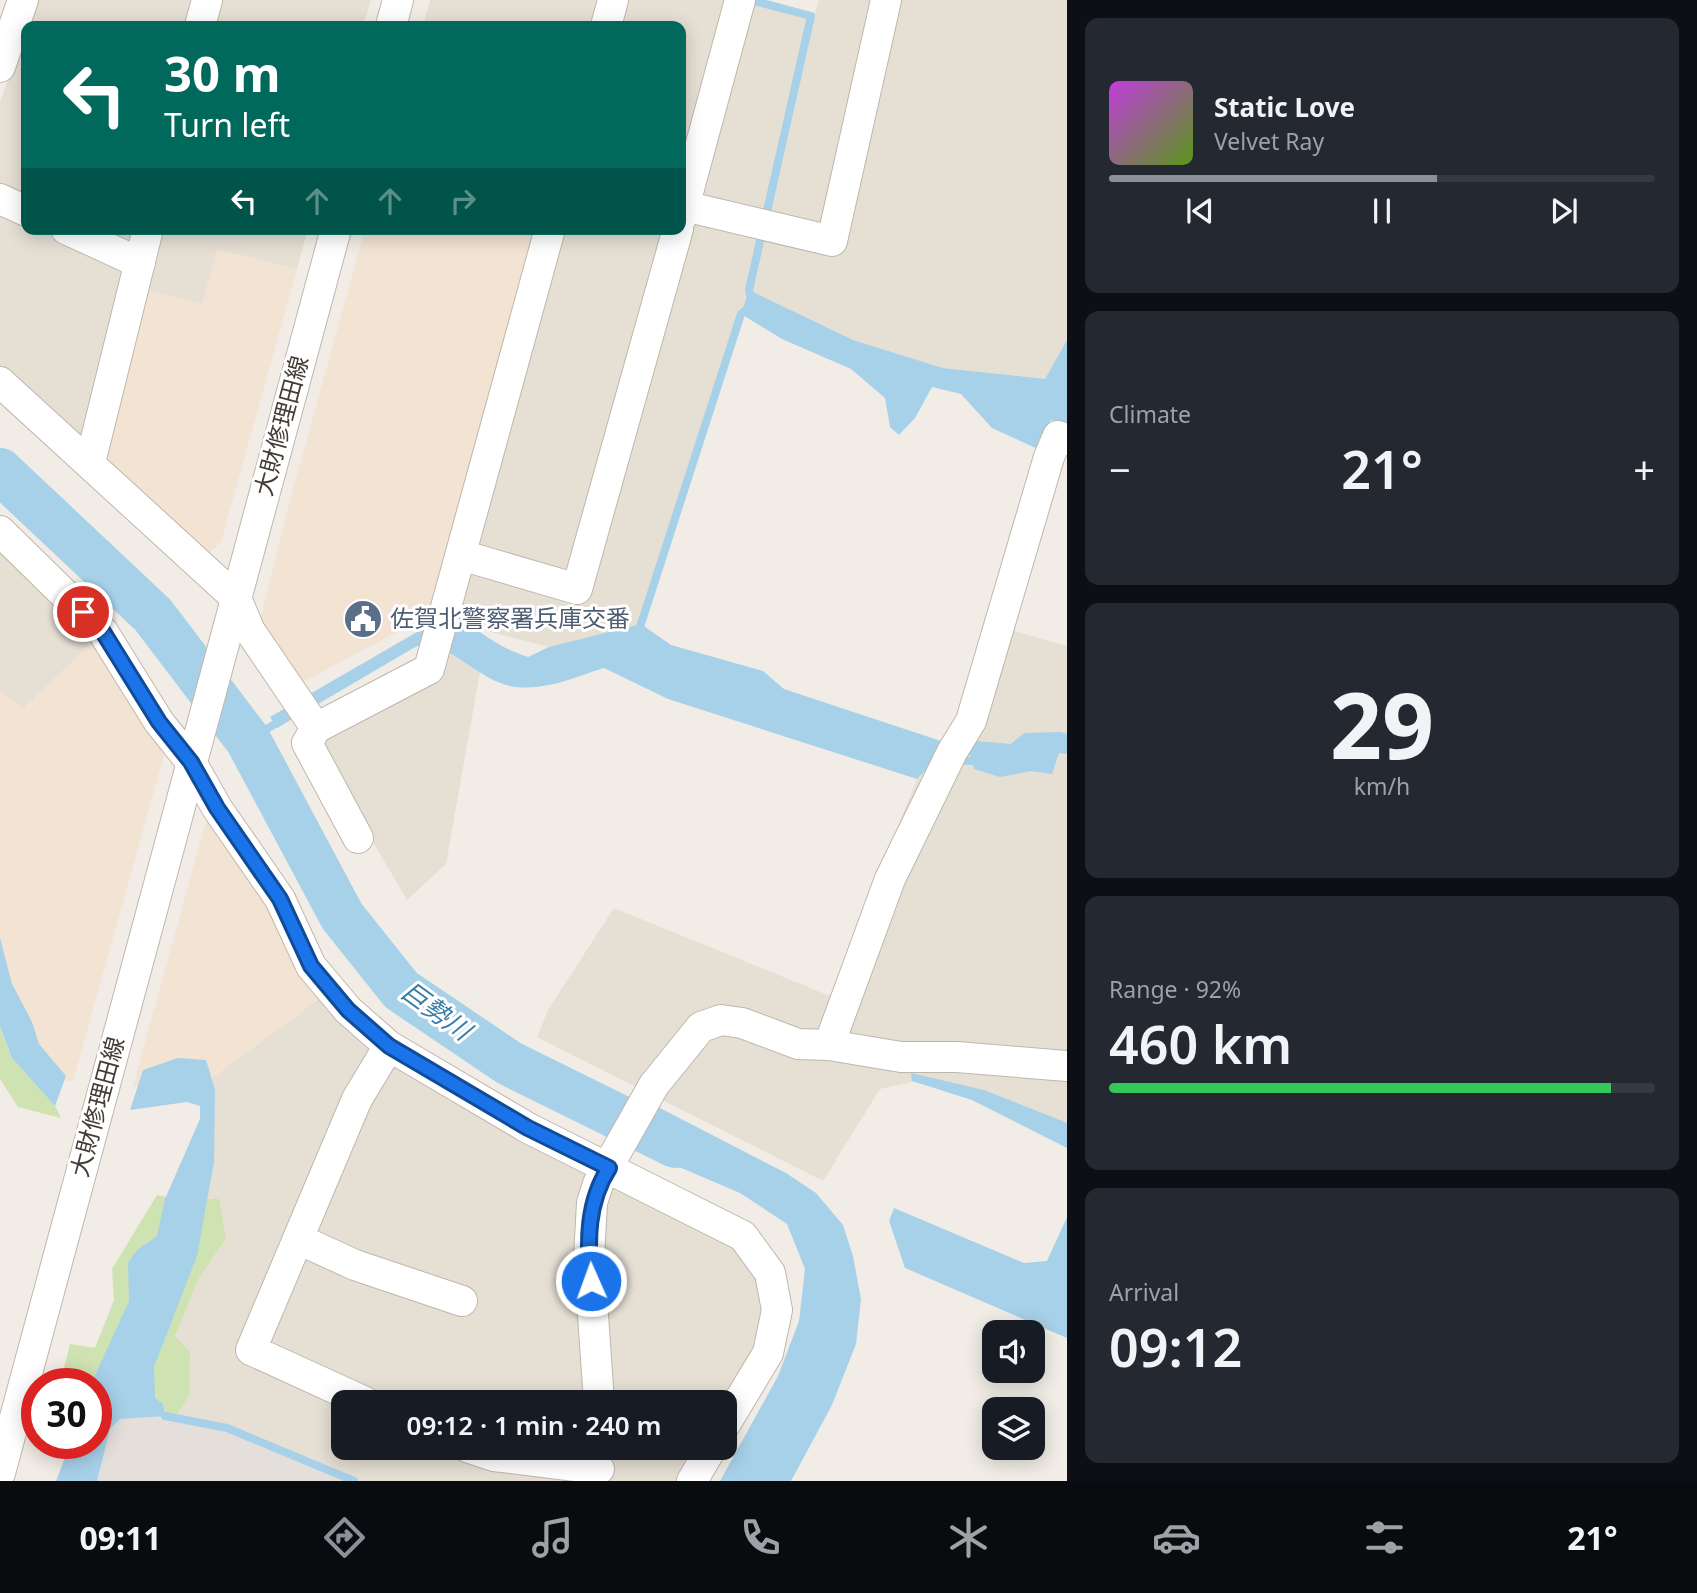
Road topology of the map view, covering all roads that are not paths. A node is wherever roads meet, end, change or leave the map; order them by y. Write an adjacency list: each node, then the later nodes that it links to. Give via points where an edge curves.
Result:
1 (23, 0): 10 (street)
2 (207, 0): 7 (street)
3 (398, 0): 8 (street)
4 (613, 0): 9 (street)
5 (740, 0): 12 (street)
6 (886, 0): 14 (street, via 832,241)
7 (201, 21)
8 (392, 21)
9 (607, 21)
10 (0, 67)
11 (0, 199): 13 (street)
12 (686, 199)
13 (21, 209)
14 (686, 218)
15 (79, 235): 20 (street)
16 (147, 235): 20 (street)
17 (334, 235): 26 (street, 大財修理田線)
18 (548, 235): 25 (street)
19 (676, 235): 25 (street, via 578,589)
20 (140, 263): 23 (street)
21 (0, 382): 23 (street)
22 (1067, 440): 30 (street, via 1058,436 1049,457 971,721 890,879)
23 (90, 463): 26 (street)
24 (0, 530): 28 (street, via 103,632 159,722)
25 (461, 555): 27 (street, via 429,669)
26 (232, 610): 27 (street); 28 (street, 大財修理田線)
27 (306, 714): 29 (street, via 307,743)
28 (193, 752): 31 (street, via 217,808 280,899 311,966 348,1010); 39 (street, 大財修理田線)
29 (358, 838)
30 (829, 1045): 32 (street, via 901,1057); 33 (street, via 798,1044 721,1020 701,1027 654,1085)
31 (389, 1046): 33 (street, via 528,1128); 34 (street, via 357,1098)
32 (1067, 1066)
33 (609, 1168): 37 (street, via 592,1203 589,1257); 38 (street, via 743,1236 770,1273 777,1310 768,1353)
34 (298, 1239): 35 (street, via 355,1265); 36 (street, via 251,1350)
35 (461, 1301)
36 (339, 1390)
37 (598, 1390)
38 (737, 1404)
39 (6, 1435): 43 (street, 大財修理田線)
40 (536, 1460): 42 (street)
41 (704, 1460): 44 (street)
42 (599, 1466)
43 (0, 1473)
44 (692, 1481)

